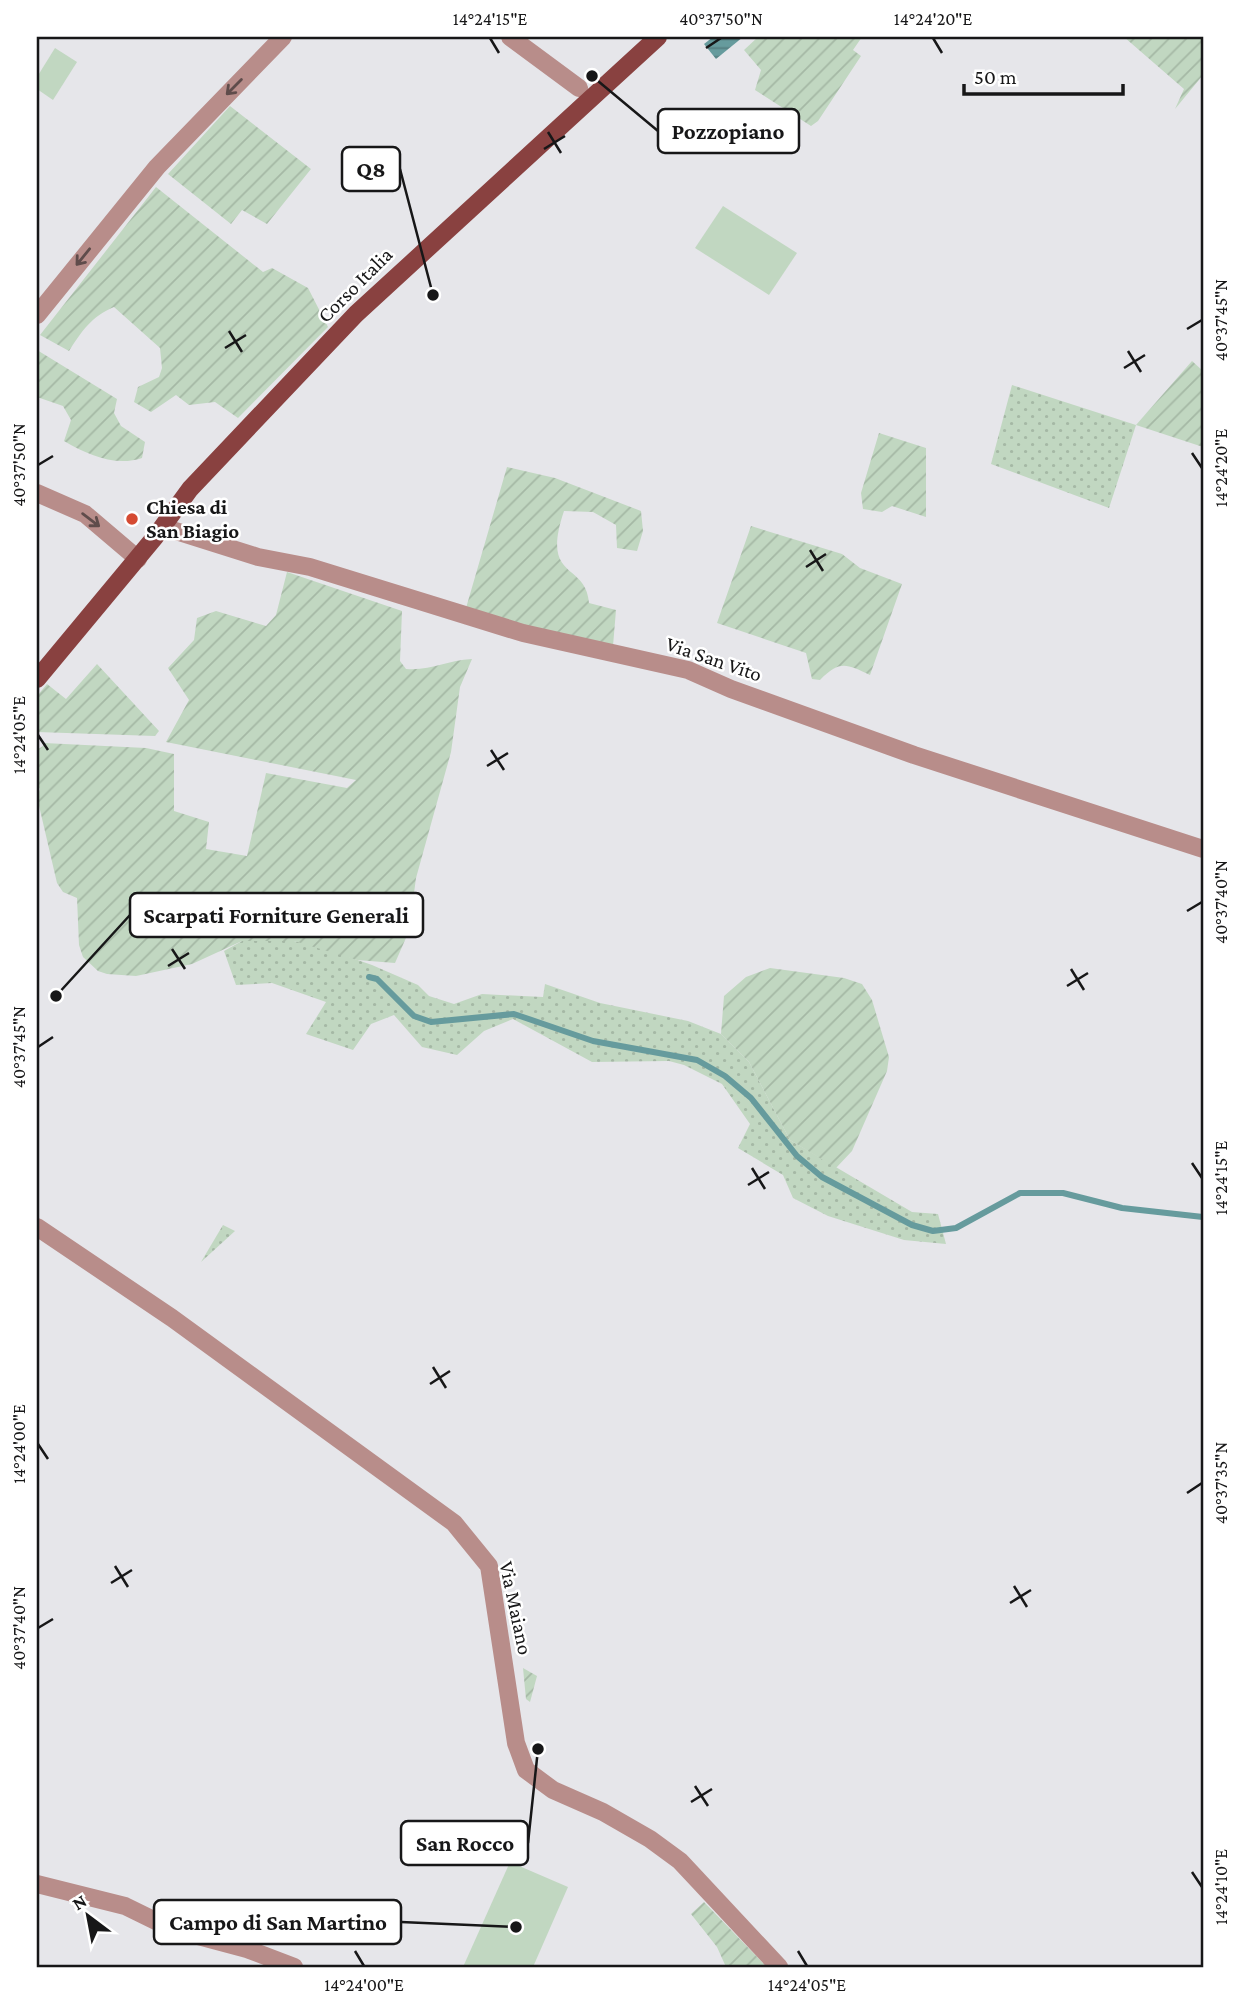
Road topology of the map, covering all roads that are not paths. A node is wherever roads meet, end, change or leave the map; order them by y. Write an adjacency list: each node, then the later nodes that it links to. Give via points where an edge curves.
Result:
1 (283, 37): 5 (street, one-way to 5, via 158,167)
2 (510, 37): 4 (street)
3 (658, 37): 7 (main road, Corso Italia, via 356,314 190,489)
4 (579, 88)
5 (37, 315)
6 (37, 493): 8 (street, one-way to 8, via 85,514)
7 (163, 527): 8 (main road, Corso Italia); 10 (street, Via San Vito, via 523,633 688,670 914,755)
8 (138, 559): 9 (main road, Corso Italia)
9 (37, 679)
10 (1203, 849)
11 (37, 1227): 14 (street, Via Maiano, via 454,1522 489,1566 516,1744 526,1770 553,1790 603,1812 671,1854)
12 (37, 1884): 13 (street, via 125,1906 172,1929)
13 (294, 1967)
14 (779, 1967)

